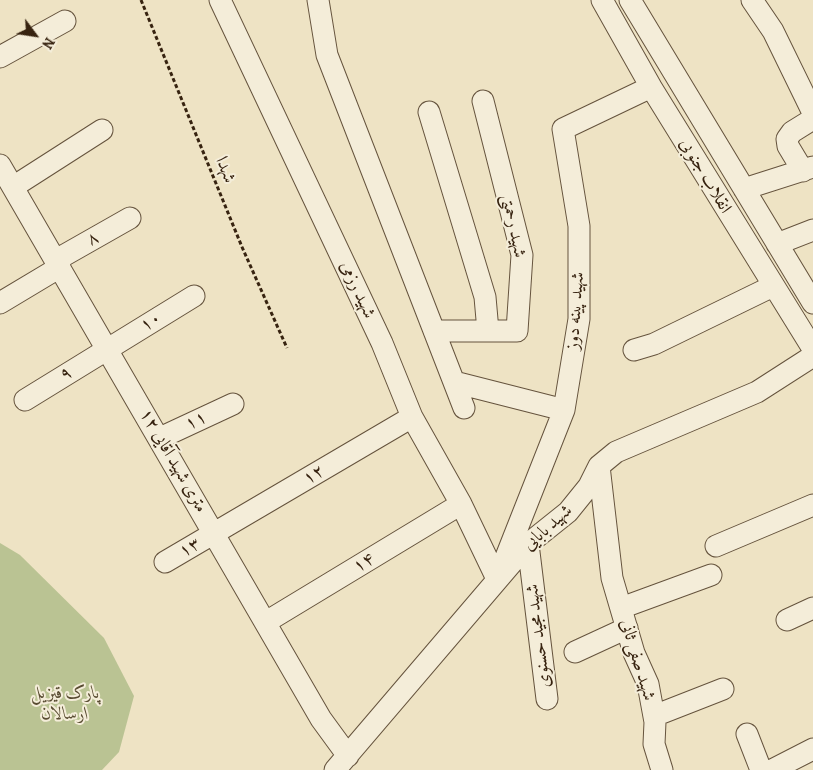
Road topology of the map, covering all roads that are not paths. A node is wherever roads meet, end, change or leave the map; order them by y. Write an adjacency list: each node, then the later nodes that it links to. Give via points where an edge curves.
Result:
1 (220, 0): 38 (street, شهید رزمی, via 382,343)
2 (318, 0): 27 (street, via 327,55)
3 (602, 0): 8 (street, انقلاب جنوبی)
4 (630, 0): 7 (street, انقلاب جنوبی)
5 (752, 0): 13 (street, via 773,31)
6 (65, 21): 9 (street)
7 (644, 24): 8 (street); 18 (street, انقلاب جنوبی)
8 (623, 37): 10 (street, انقلاب جنوبی)
9 (0, 57)
10 (651, 87): 23 (street, انقلاب جنوبی); 37 (street, شهید پینه دوز, via 563,129 579,226 579,319)
11 (483, 101): 28 (street, شهید رحمتی, via 522,255 517,331)
12 (429, 112): 28 (street, via 484,297)
13 (813, 113)
14 (813, 119): 16 (street, via 787,139 788,146)
15 (102, 130): 17 (street)
16 (808, 169): 18 (street)
17 (5, 179): 22 (street, ۱۲ متری شهید آقایی)
18 (744, 189): 21 (street, انقلاب جنوبی)
19 (130, 218): 22 (street, ۸)
20 (813, 230): 21 (street)
21 (777, 244): 26 (street, انقلاب جنوبی)
22 (58, 264): 25 (street, ۸); 29 (street, ۱۲ متری شهید آقایی)
23 (773, 286): 30 (street, انقلاب جنوبی); 31 (street, via 654,344)
24 (194, 296): 29 (street, ۱۰)
25 (0, 302)
26 (813, 303)
27 (434, 331): 28 (street, شهید رحمتی); 33 (street)
28 (488, 331)
29 (108, 349): 34 (street, ۹); 39 (street, ۱۲ متری شهید آقایی)
30 (813, 349)
31 (634, 350)
32 (813, 356): 40 (street, شهید بابایی, via 757,392 616,452)
33 (454, 382): 36 (street); 37 (street)
34 (25, 400)
35 (233, 404): 39 (street, ۱۱)
36 (464, 408)
37 (564, 410): 48 (street, شهید پینه دوز)
38 (412, 417): 41 (street, شهید رزمی); 43 (street, ۱۲)
39 (160, 438): 43 (street, ۱۲ متری شهید آقایی)
40 (599, 466): 44 (street, شهید بابایی, via 589,486 568,512); 50 (street, شهید صفی ثانی, via 612,578)
41 (461, 504): 48 (street, شهید رزمی); 52 (street, ۱۴)
42 (813, 505): 45 (street)
43 (216, 533): 46 (street, ۱۳); 52 (street, ۱۲ متری شهید آقایی)
44 (528, 544): 48 (street, شهید بابایی); 55 (street, شهید مجید حسنوی)
45 (716, 546)
46 (165, 562)
47 (711, 575): 50 (street, شهید صفی ثانی)
48 (497, 578): 59 (street, شهید بابایی)
49 (813, 608): 51 (street)
50 (624, 618): 53 (street); 56 (street, شهید صفی ثانی, via 634,653 648,684)
51 (787, 620)
52 (266, 622): 59 (street, ۱۲ متری شهید آقایی, via 321,719)
53 (575, 652)
54 (723, 689): 56 (street)
55 (547, 699)
56 (654, 716): 60 (street, شهید صفی ثانی, via 654,744)
57 (747, 734): 61 (street)
58 (813, 749): 62 (street)
59 (341, 763)
60 (662, 770)
61 (761, 770)
62 (772, 770)

